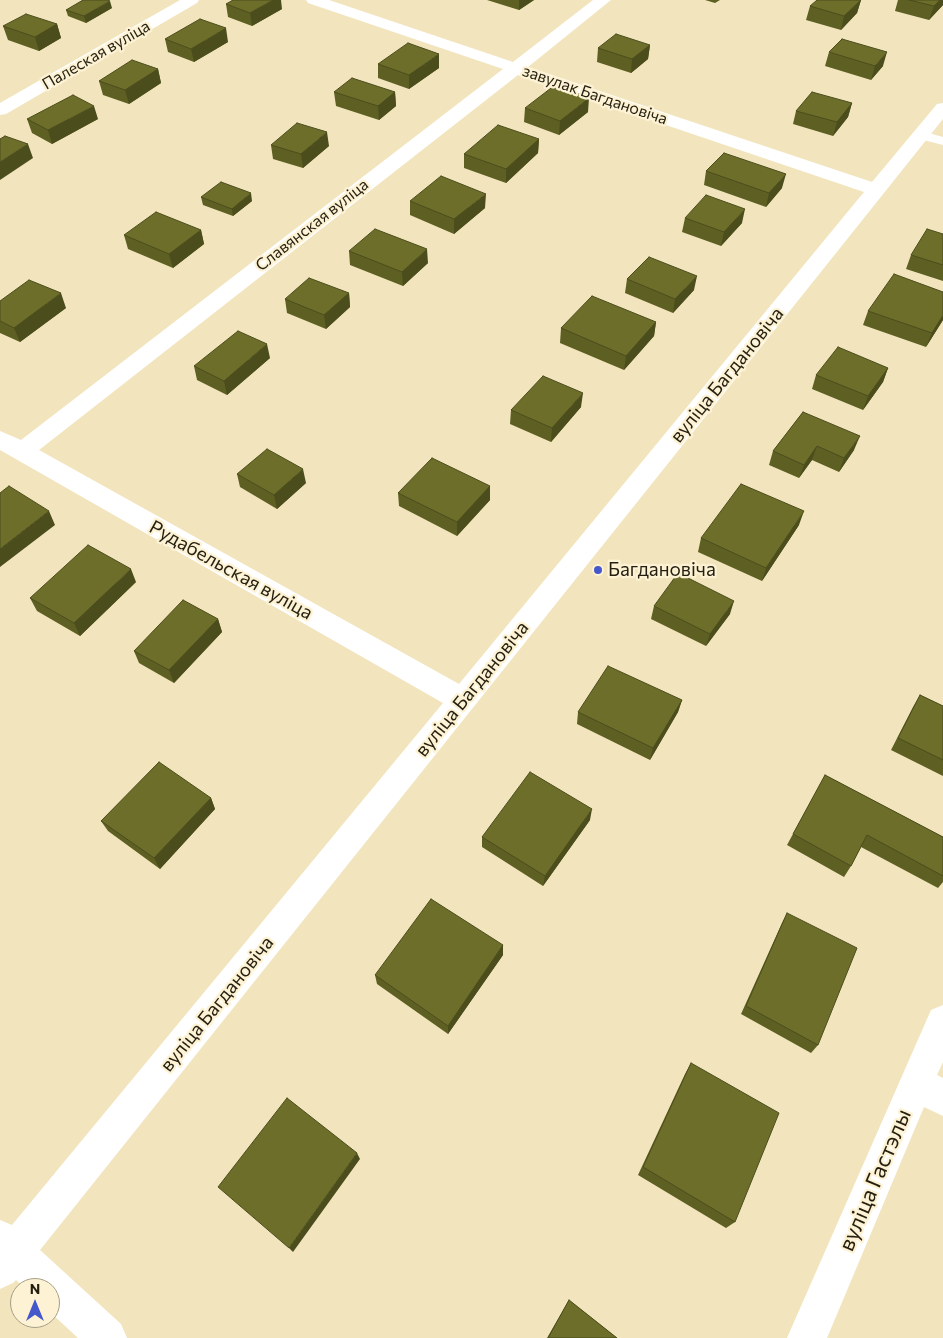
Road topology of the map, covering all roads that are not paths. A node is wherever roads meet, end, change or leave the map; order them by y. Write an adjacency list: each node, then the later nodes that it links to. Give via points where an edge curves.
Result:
1 (191, 0): 6 (street, Палеская вуліца)
2 (314, 0): 4 (street, завулак Багдановіча)
3 (603, 0): 4 (street, Славянская вуліца)
4 (514, 68): 8 (street, завулак Багдановіча); 9 (street, Славянская вуліца)
5 (943, 108): 7 (street, вуліца Багдановіча)
6 (0, 110)
7 (932, 138): 8 (street, вуліца Багдановіча)
8 (876, 190): 10 (street, вуліца Багдановіча)
9 (10, 445): 10 (street, Рудабельская вуліца)
10 (463, 700): 13 (street, вуліца Багдановіча)
11 (943, 1022): 12 (street, вуліца Гастэлы)
12 (930, 1091): 15 (street, вуліца Гастэлы)
13 (5, 1254): 14 (street)
14 (107, 1338)
15 (806, 1338)

